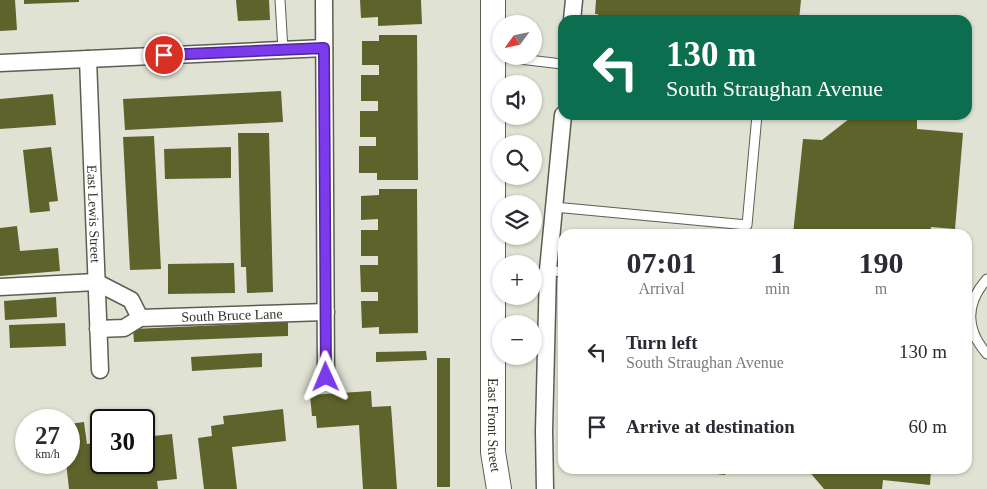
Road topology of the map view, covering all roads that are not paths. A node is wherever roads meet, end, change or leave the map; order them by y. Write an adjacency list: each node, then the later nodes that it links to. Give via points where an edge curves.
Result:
1 (280, 0): 8 (lane)
2 (324, 0): 7 (street)
3 (493, 0): 5 (main road, East Front Street)
4 (574, 0): 6 (street)
5 (493, 15)
6 (572, 15)
7 (324, 48): 8 (street); 22 (street)
8 (283, 50): 9 (street)
9 (88, 59): 11 (street); 19 (street, East Lewis Street)
10 (542, 62): 12 (lane)
11 (0, 63)
12 (558, 64)
13 (493, 65): 29 (main road, East Front Street, via 493,452)
14 (563, 120): 16 (street)
15 (757, 120): 16 (lane, via 747,225)
16 (554, 207): 17 (street)
17 (555, 271): 30 (street, via 544,431)
18 (987, 279): 21 (lane)
19 (96, 282): 20 (street); 23 (street, via 131,300); 24 (street, East Lewis Street)
20 (0, 286)
21 (972, 304)
22 (326, 312): 23 (street, South Bruce Lane); 28 (street)
23 (140, 318): 24 (street, South Bruce Lane, via 124,328)
24 (98, 328): 27 (street, East Lewis Street)
25 (972, 329): 26 (lane)
26 (987, 354)
27 (100, 370)
28 (326, 377)
29 (499, 489)
30 (545, 489)

